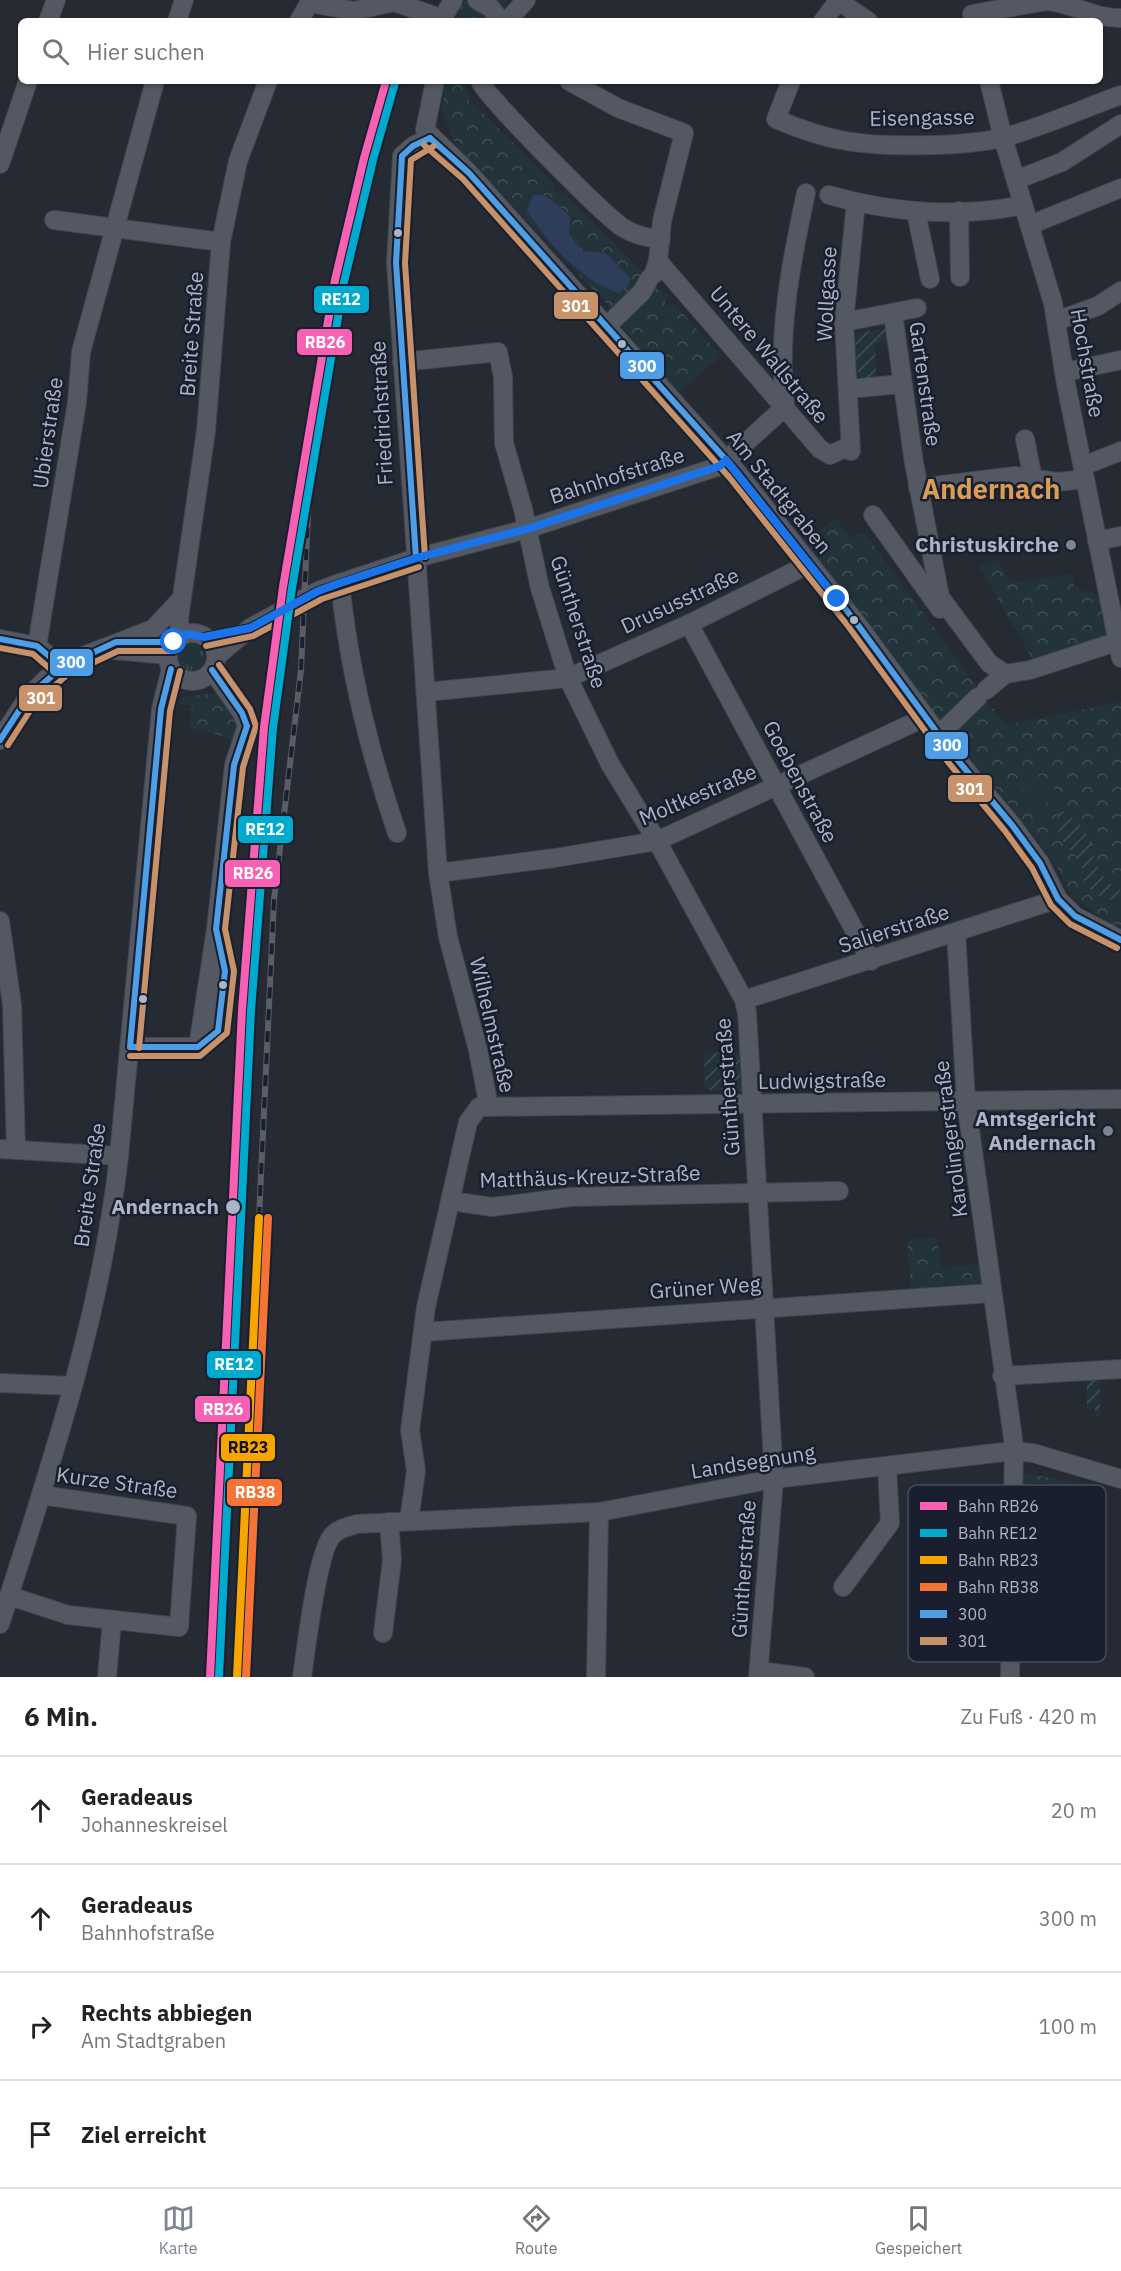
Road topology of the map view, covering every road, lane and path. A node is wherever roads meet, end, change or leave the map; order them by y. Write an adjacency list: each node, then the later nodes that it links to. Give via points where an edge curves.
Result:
1 (56, 0): 9 (street)
2 (184, 0): 10 (street)
3 (453, 0): 13 (street)
4 (477, 0): 14 (street)
5 (526, 0): 15 (street)
6 (837, 0): 16 (street); 17 (street)
7 (311, 2): 11 (street); 12 (street, via 354,11 394,3)
8 (971, 12): 18 (street, via 1047,1)
9 (49, 18)
10 (178, 18)
11 (301, 18)
12 (436, 18)
13 (442, 18)
14 (499, 18)
15 (510, 18)
16 (825, 18)
17 (864, 18)
18 (1121, 18)
19 (27, 84): 31 (street)
20 (154, 84): 42 (street, Ubierstraße)
21 (267, 84): 45 (street, Breite Straße, via 238,161)
22 (434, 84): 29 (street, via 425,130)
23 (482, 84): 43 (street, Untere Wallstraße, via 497,104 607,214)
24 (574, 84): 44 (street, via 618,108 684,133 662,220)
25 (790, 84): 30 (street, Eisengasse, via 776,119 840,140 956,145)
26 (990, 84): 30 (street, Hochstraße)
27 (1121, 95): 30 (street, Eisengasse)
28 (1121, 124): 32 (street, via 1062,162)
29 (430, 138): 54 (street, Am Stadtgraben, via 469,173); 56 (street, Friedrichstraße, via 402,156 396,263)
30 (1003, 138): 32 (street, Hochstraße)
31 (0, 164)
32 (1016, 180): 37 (street, Hochstraße)
33 (1121, 188): 41 (street)
34 (806, 193): 60 (street, via 789,273 782,380)
35 (829, 195): 36 (street)
36 (856, 202): 39 (street); 53 (street, Wollgasse)
37 (1023, 205): 38 (street); 41 (street, Hochstraße)
38 (959, 211): 39 (street); 47 (street)
39 (916, 212): 48 (street)
40 (54, 220): 42 (street)
41 (1030, 225): 52 (street, Hochstraße)
42 (113, 228): 45 (street); 81 (street, Ubierstraße, via 81,352 77,402)
43 (632, 232): 44 (street, Untere Wallstraße); 46 (street, Untere Wallstraße)
44 (662, 239): 46 (street)
45 (221, 242): 75 (street, Breite Straße, via 213,372)
46 (658, 271): 54 (street); 60 (street, Untere Wallstraße)
47 (960, 277)
48 (930, 279)
49 (1121, 291): 52 (street, via 1098,306)
50 (917, 308): 51 (street)
51 (893, 314): 53 (street); 58 (street, Gartenstraße)
52 (1056, 321): 57 (street, Hochstraße)
53 (844, 322): 59 (street, Wollgasse)
54 (608, 325): 64 (street, Am Stadtgraben)
55 (1121, 360): 57 (street)
56 (402, 362): 69 (street, Güntherstraße, via 498,352 503,377 504,443); 72 (street, Friedrichstraße)
57 (1065, 372): 65 (street, Hochstraße)
58 (901, 384): 59 (street); 67 (street, Gartenstraße)
59 (848, 389): 63 (street, Wollgasse, via 851,451 845,448)
60 (785, 407): 63 (street, Untere Wallstraße, via 820,449); 64 (street, Bahnhofstraße)
61 (1026, 439): 66 (street)
62 (1121, 451): 65 (street)
63 (831, 455)
64 (726, 460): 69 (street, Bahnhofstraße, via 720,466 672,483); 73 (street, Am Stadtgraben)
65 (1084, 473): 66 (street, via 1057,482); 71 (street, Hochstraße)
66 (1033, 479): 67 (street, via 1015,476)
67 (918, 488): 76 (street, Gartenstraße, via 937,565 940,597)
68 (873, 515): 76 (street, via 939,609)
69 (527, 529): 72 (street, Bahnhofstraße); 87 (street, Güntherstraße)
70 (1121, 536): 71 (street)
71 (1097, 541): 82 (street, Hochstraße)
72 (416, 558): 74 (street, Bahnhofstraße); 88 (street, Wilhelmstraße)
73 (809, 564): 77 (street, Drususstraße); 89 (street, Am Stadtgraben)
74 (340, 583): 78 (street, Bahnhofstraße); 93 (street, via 350,665 367,738)
75 (184, 597): 80 (street, via 153,629); 83 (street, Breite Straße, via 179,618)
76 (950, 612): 86 (street, via 989,663)
77 (689, 624): 87 (street, Drususstraße); 92 (street, Goebenstraße)
78 (250, 628): 83 (street, Bahnhofstraße); 84 (street, Bahnhofstraße)
79 (0, 639): 81 (street)
80 (108, 645): 83 (street); 85 (street)
81 (37, 646): 85 (street)
82 (1118, 650): 86 (street)
83 (182, 651): 84 (street, via 214,649); 84 (street, Bahnhofstraße, via 200,680); 102 (street, Breite Straße, via 161,709)
84 (214, 663): 102 (street, via 247,726 234,765 216,929 225,971 218,1031 198,1047)
85 (62, 667): 91 (street, via 28,698)
86 (1005, 674): 90 (street)
87 (567, 678): 88 (street, Drususstraße); 94 (street, Güntherstraße, via 610,764)
88 (426, 692): 95 (street, Wilhelmstraße)
89 (926, 717): 90 (street, Am Stadtgraben); 92 (street, Moltkestraße)
90 (939, 735): 96 (street, Am Stadtgraben, via 1040,863)
91 (0, 740)
92 (776, 787): 94 (street, Moltkestraße); 100 (street, Goebenstraße)
93 (397, 833)
94 (657, 841): 95 (street, Moltkestraße); 101 (street, Güntherstraße)
95 (438, 873): 106 (street, Wilhelmstraße, via 448,937)
96 (1059, 899): 98 (street, Salierstraße); 99 (street, Am Stadtgraben, via 1075,916)
97 (0, 921): 107 (street, via 12,1005)
98 (956, 932): 100 (street, Salierstraße); 104 (street, Karolingerstraße)
99 (1121, 940)
100 (871, 961): 101 (street, Salierstraße)
101 (744, 1000): 105 (street, Güntherstraße)
102 (130, 1047): 108 (street, Breite Straße)
103 (1121, 1099): 104 (street, Ludwigstraße)
104 (966, 1101): 105 (street, Ludwigstraße); 112 (street, Karolingerstraße)
105 (753, 1104): 106 (street, Ludwigstraße); 110 (street, Güntherstraße)
106 (489, 1107): 111 (street, Wilhelmstraße, via 479,1107 468,1122)
107 (8, 1150): 108 (street)
108 (119, 1156): 118 (street, Breite Straße, via 105,1249)
109 (839, 1191): 110 (street, Matthäus-Kreuz-Straße)
110 (757, 1194): 111 (street, Matthäus-Kreuz-Straße, via 571,1197 492,1207); 113 (street, Güntherstraße)
111 (451, 1201): 114 (street, Wilhelmstraße)
112 (991, 1293): 113 (street, Grüner Weg); 116 (street, Karolingerstraße)
113 (765, 1306): 114 (street, Grüner Weg); 121 (street, Güntherstraße)
114 (423, 1332): 126 (street, Wilhelmstraße, via 410,1430 416,1471)
115 (1121, 1369): 116 (street)
116 (1002, 1376): 119 (street, Karolingerstraße)
117 (0, 1383): 118 (street)
118 (73, 1386): 124 (street, Breite Straße)
119 (1013, 1451): 120 (street, Landsegnung); 122 (street, Landsegnung); 123 (street, Karolingerstraße)
120 (886, 1468): 121 (street, Landsegnung); 128 (street, via 891,1522)
121 (774, 1479): 125 (street, Landsegnung); 134 (street, Güntherstraße)
122 (1121, 1479)
123 (1013, 1485)
124 (41, 1495): 129 (street, Breite Straße); 130 (street, Kurze Straße, via 187,1516 179,1627)
125 (599, 1512): 126 (street, Landsegnung); 137 (street)
126 (409, 1521): 127 (street, Landsegnung)
127 (389, 1522): 132 (street, via 392,1560); 136 (street, Landsegnung, via 357,1524 330,1537 316,1584)
128 (843, 1587)
129 (10, 1596): 130 (street, via 68,1615); 131 (street, Breite Straße)
130 (112, 1622): 135 (street)
131 (0, 1624)
132 (383, 1633)
133 (1010, 1662): 139 (street, Karolingerstraße)
134 (758, 1674): 138 (street)
135 (107, 1677)
136 (302, 1677)
137 (596, 1677)
138 (805, 1677)
139 (1010, 1677)

